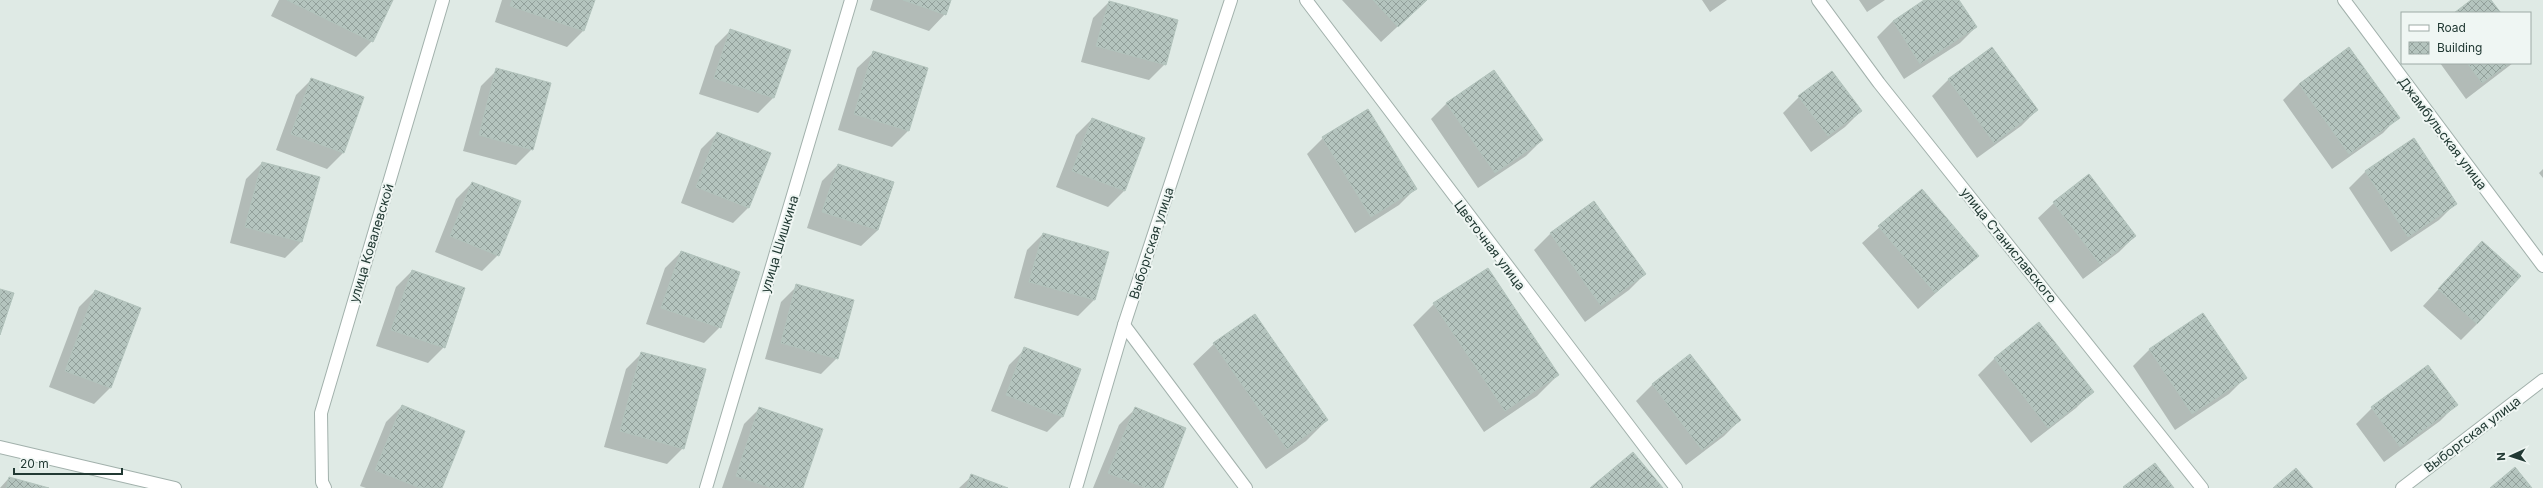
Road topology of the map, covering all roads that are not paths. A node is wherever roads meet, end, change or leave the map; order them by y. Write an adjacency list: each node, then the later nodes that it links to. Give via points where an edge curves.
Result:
1 (443, 0): 13 (street, улица Ковалевской, via 321,413 322,482)
2 (851, 0): 14 (street, улица Шишкина)
3 (1231, 0): 8 (street, Выборгская улица)
4 (1306, 0): 17 (street, Цветочная улица)
5 (1818, 0): 18 (street, улица Станиславского, via 1879,82)
6 (2344, 0): 7 (street, Джамбульская улица)
7 (2543, 266)
8 (1124, 325): 15 (street, Выборгская улица); 16 (street)
9 (2543, 380): 19 (street, Выборгская улица)
10 (0, 446): 11 (street)
11 (130, 482): 12 (street)
12 (175, 488)
13 (325, 488)
14 (706, 488)
15 (1076, 488)
16 (1246, 488)
17 (1676, 488)
18 (2202, 488)
19 (2402, 488)

